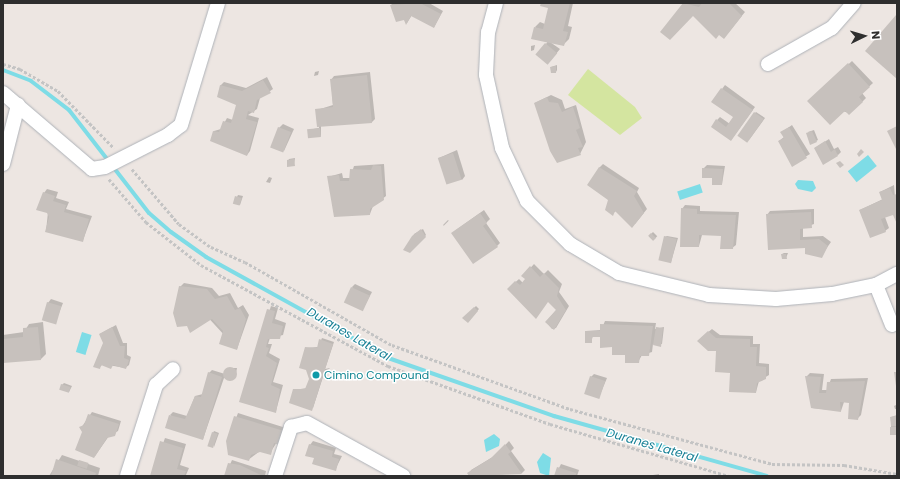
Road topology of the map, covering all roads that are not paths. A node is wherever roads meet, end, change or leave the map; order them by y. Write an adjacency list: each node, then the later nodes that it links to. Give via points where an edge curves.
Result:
1 (218, 3): 6 (street, via 181,124 168,135 112,163 92,168)
2 (496, 3): 9 (street, via 488,32 486,75 502,148 527,201 570,244 619,273 709,295 776,299 832,294)
3 (854, 3): 4 (street, via 832,28)
4 (768, 64)
5 (3, 93): 6 (street)
6 (18, 105): 7 (street)
7 (3, 164)
8 (897, 274): 9 (street)
9 (876, 285): 10 (street)
10 (892, 325)
11 (173, 369): 12 (street, via 156,385)
12 (127, 476)
13 (275, 476): 14 (street, via 291,427 307,423)
14 (402, 476)

